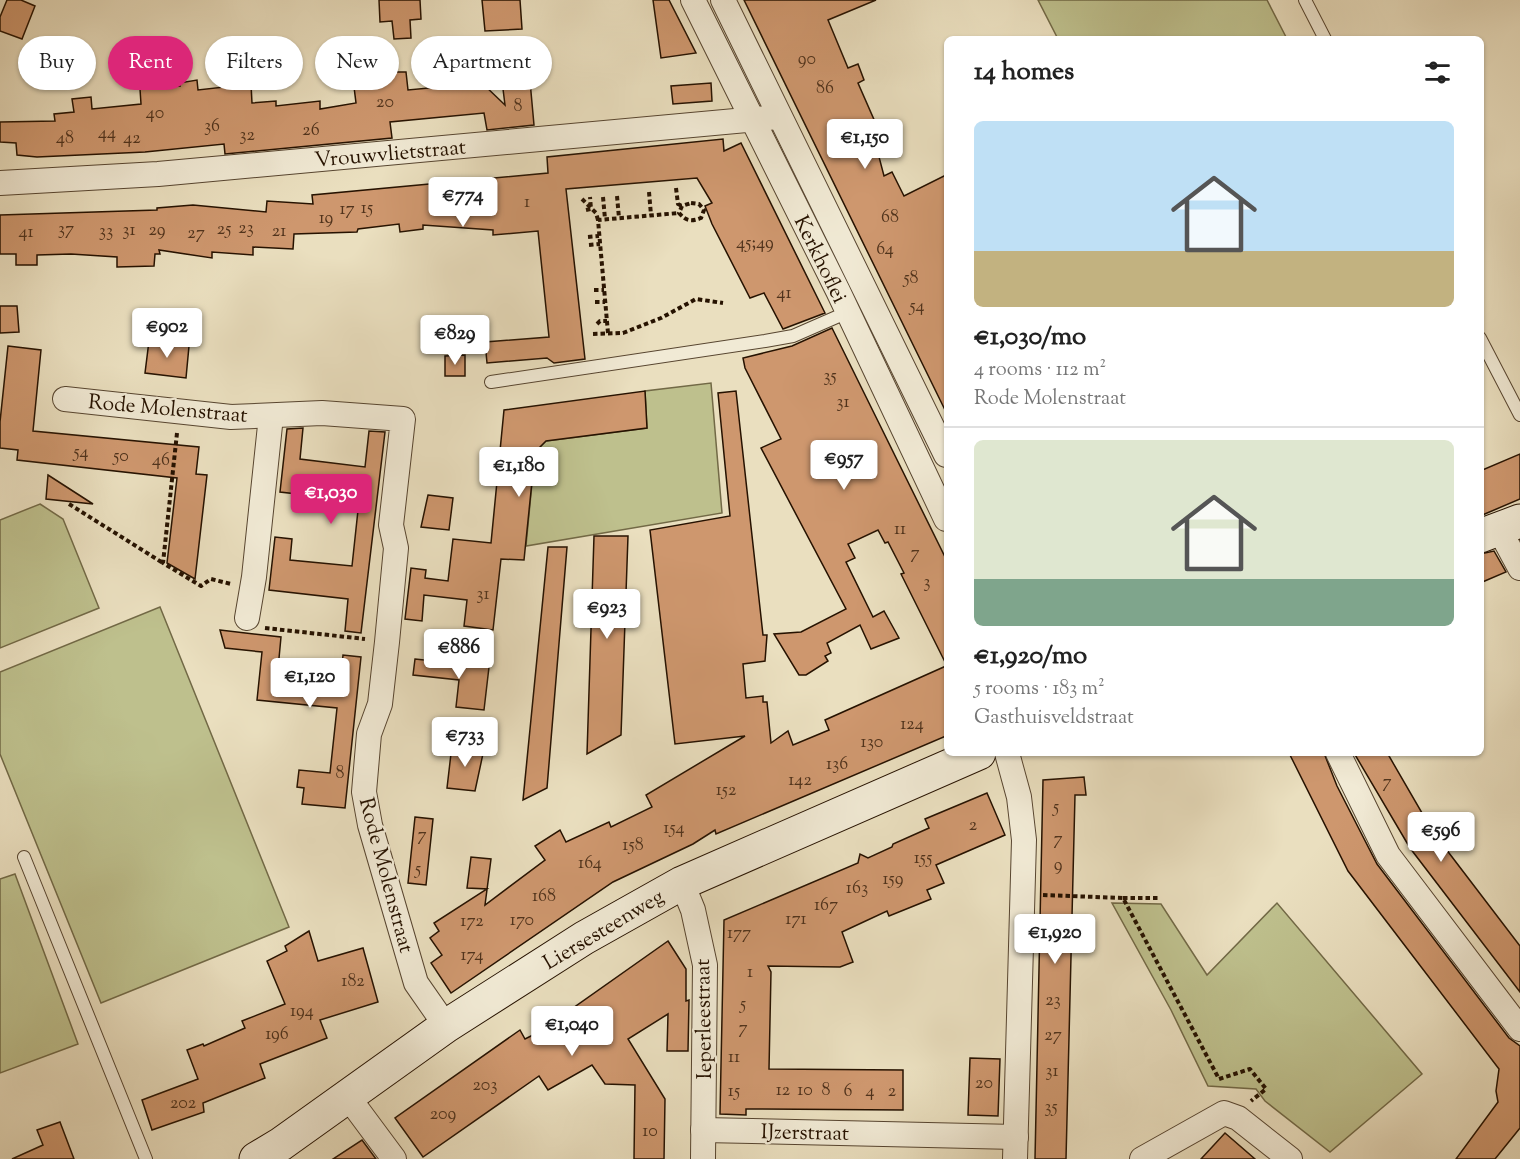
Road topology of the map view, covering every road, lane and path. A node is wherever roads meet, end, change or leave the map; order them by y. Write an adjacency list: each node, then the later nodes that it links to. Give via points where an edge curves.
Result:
1 (693, 0): 6 (street, Kerkhoflei)
2 (723, 0): 5 (street, Kerkhoflei)
3 (1305, 0): 4 (lane)
4 (1323, 36)
5 (779, 117): 6 (street, Vrouwvlietstraat); 41 (street, Kerkhoflei)
6 (751, 118): 7 (street, Vrouwvlietstraat, via 181,172); 30 (street, Kerkhoflei)
7 (0, 183)
8 (676, 188): 14 (path, via 678,204)
9 (649, 192): 17 (path)
10 (617, 196): 18 (path)
11 (590, 197): 15 (path)
12 (603, 197): 19 (path)
13 (582, 199): 15 (path)
14 (682, 206): 16 (path); 16 (path, via 699,204 704,210 701,218 693,221 685,220)
15 (589, 209): 20 (path)
16 (680, 213): 17 (path)
17 (651, 215): 18 (path)
18 (620, 218): 19 (path)
19 (605, 219): 20 (path)
20 (598, 220): 21 (path)
21 (599, 236): 22 (path); 23 (path)
22 (588, 237)
23 (600, 244): 24 (path); 26 (path)
24 (589, 245)
25 (594, 290): 26 (path)
26 (604, 290): 28 (path)
27 (595, 302): 28 (path)
28 (605, 302): 31 (path)
29 (723, 303): 33 (path, via 696,299 623,333)
30 (848, 312): 36 (lane, via 793,336); 43 (street, Kerkhoflei)
31 (607, 321): 32 (path); 33 (path)
32 (597, 324)
33 (609, 333): 34 (path)
34 (593, 334)
35 (1484, 346): 39 (lane)
36 (491, 382)
37 (65, 399): 38 (street, Rode Molenstraat)
38 (179, 410): 40 (street, Rode Molenstraat, via 231,417); 45 (path)
39 (1520, 415)
40 (271, 416): 47 (street, Rode Molenstraat); 49 (street, Rode Molenstraat, via 322,413 403,419 391,525 396,548)
41 (944, 451)
42 (69, 504): 45 (path)
43 (944, 515)
44 (1500, 529): 46 (street)
45 (163, 562): 47 (path, via 201,586 211,579)
46 (1519, 565)
47 (251, 591): 48 (street, Rode Molenstraat)
48 (247, 618): 49 (path, via 260,627)
49 (387, 642): 58 (street, Rode Molenstraat, via 380,704 369,734 364,792 416,983)
50 (972, 756): 54 (main road, Liersesteenweg)
51 (1009, 756): 55 (street, via 1024,840)
52 (1339, 756): 59 (street, via 1388,855)
53 (24, 857): 64 (lane)
54 (682, 883): 58 (main road, Liersesteenweg, via 584,938); 62 (street, Ieperleestraat, via 693,910 705,965)
55 (1022, 894): 56 (path); 63 (street)
56 (1123, 898): 57 (path); 61 (path, via 1219,1079 1250,1070 1266,1089 1246,1105)
57 (1159, 898)
58 (446, 1026): 60 (main road, Liersesteenweg)
59 (1520, 1029)
60 (348, 1097): 65 (main road, Liersesteenweg); 66 (street)
61 (1238, 1118): 68 (street, via 1224,1113); 69 (street)
62 (703, 1130): 63 (street, IJzerstraat); 67 (street, Ieperleestraat)
63 (1015, 1148)
64 (146, 1159)
65 (256, 1159)
66 (394, 1159)
67 (703, 1159)
68 (1142, 1159)
69 (1290, 1159)

